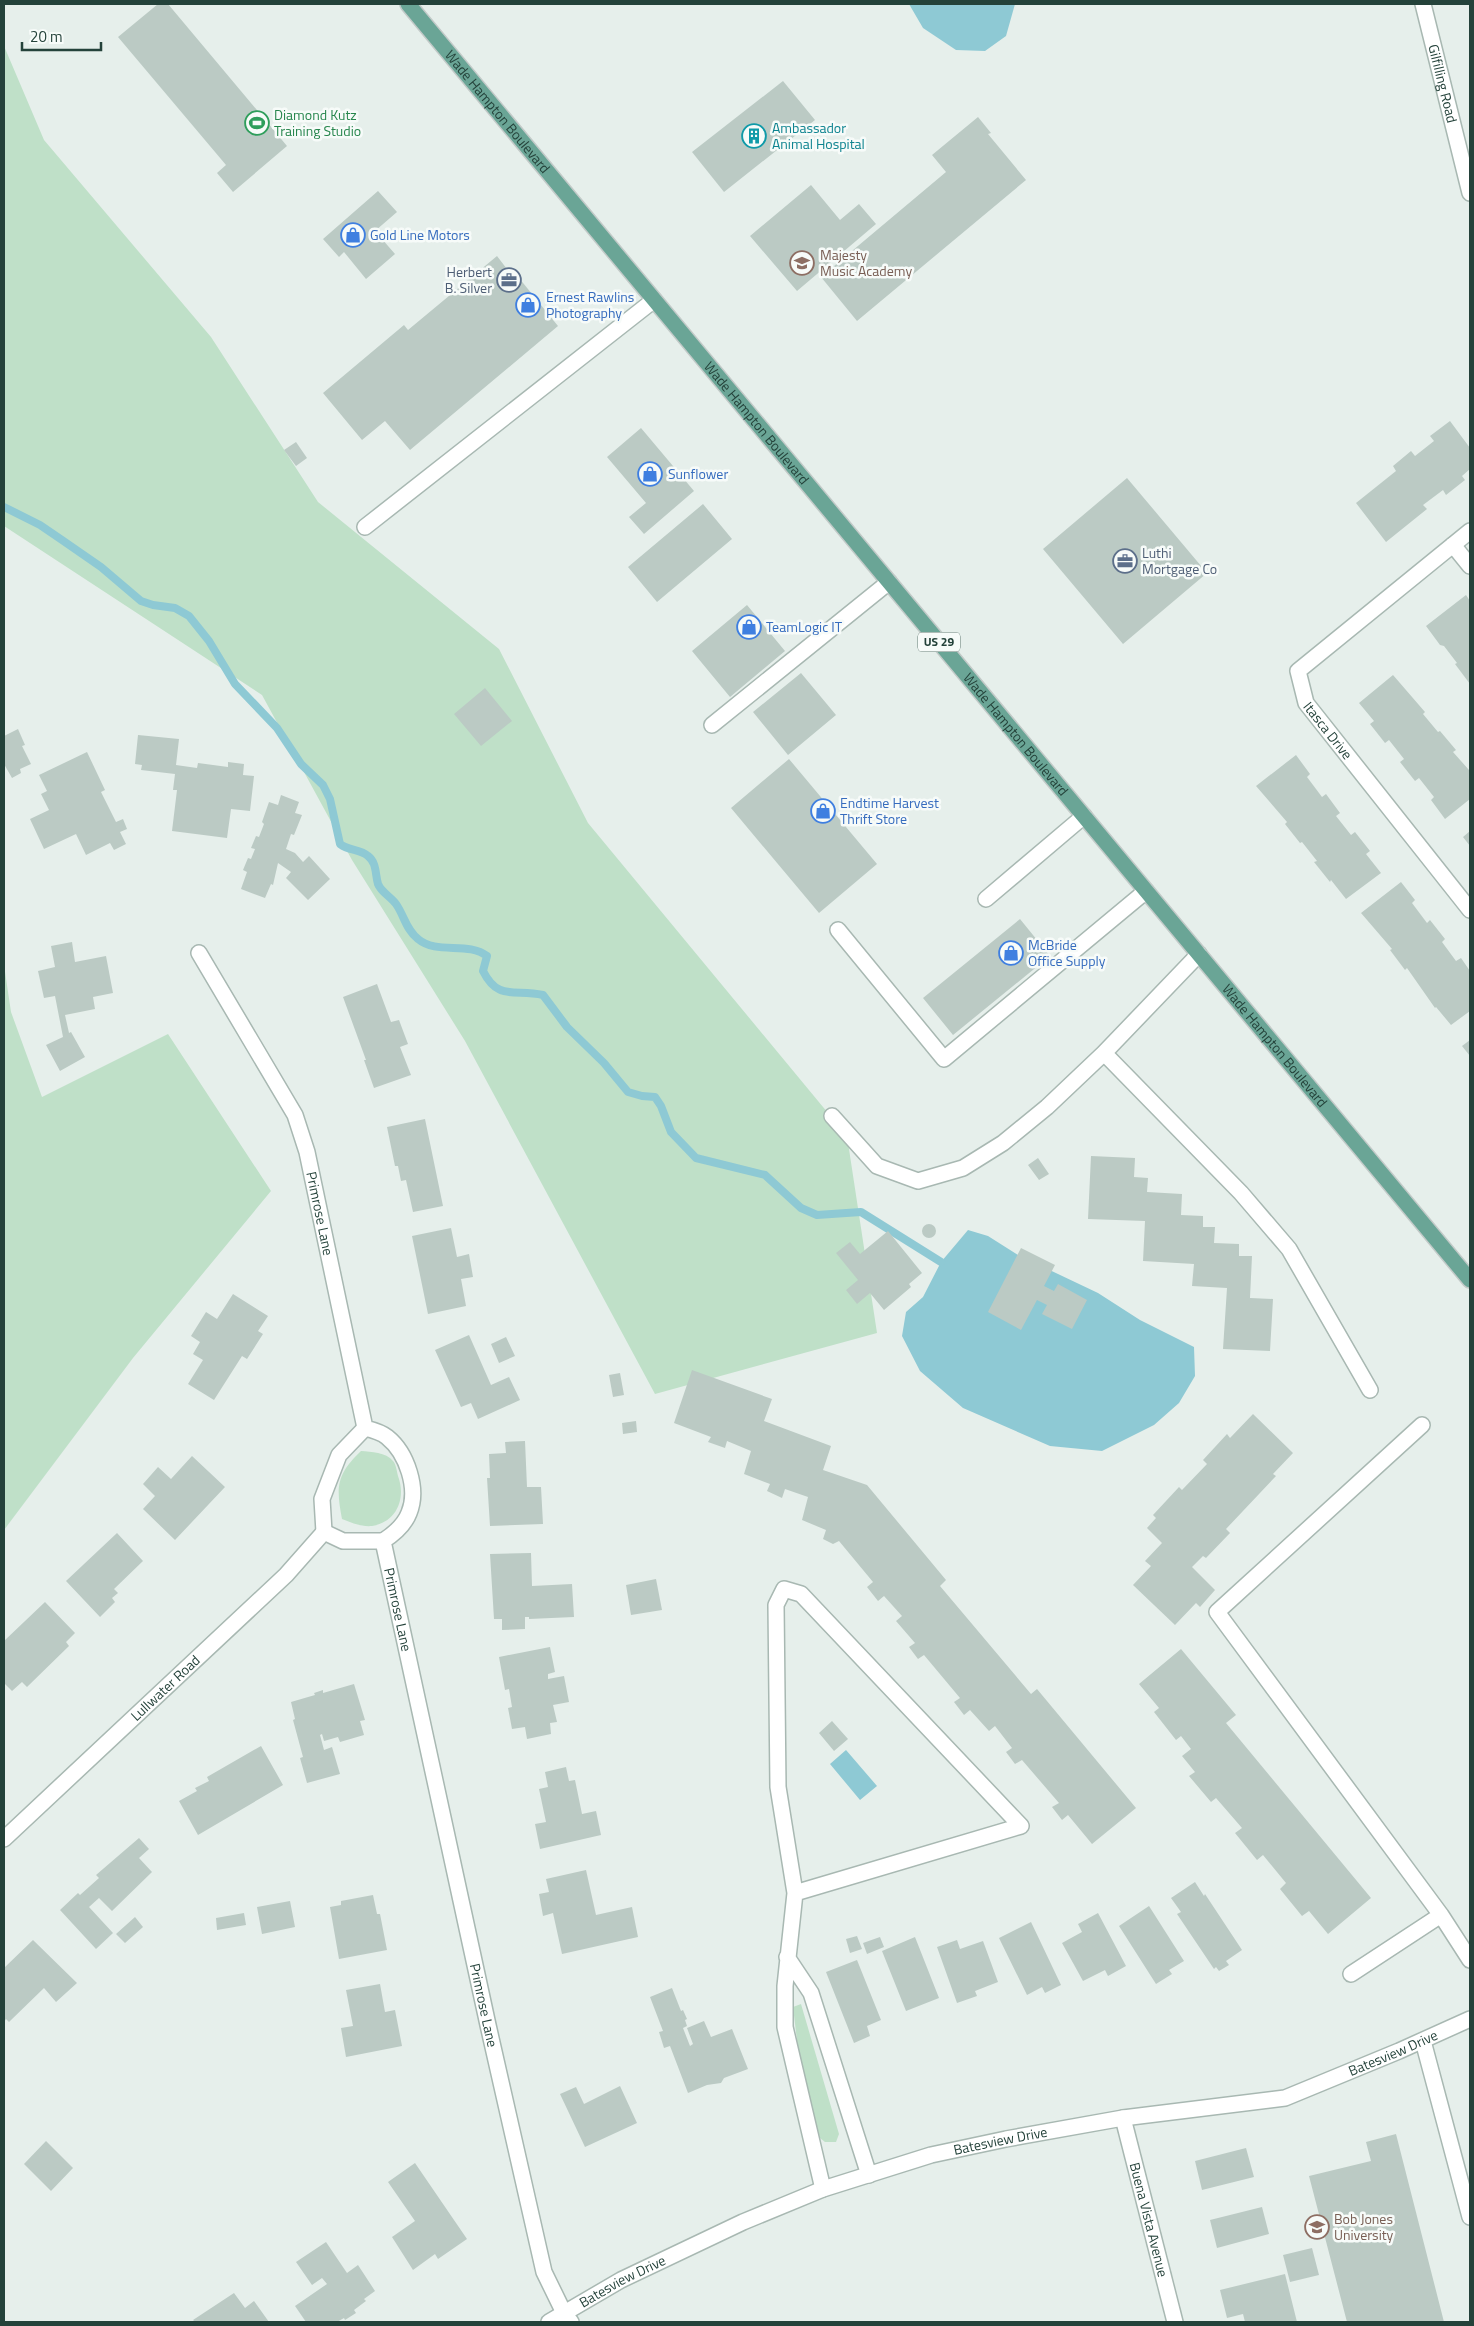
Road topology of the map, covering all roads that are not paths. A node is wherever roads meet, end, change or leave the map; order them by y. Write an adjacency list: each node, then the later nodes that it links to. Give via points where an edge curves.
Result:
1 (408, 4): 4 (main road, Wade Hampton Boulevard / US 29)
2 (1423, 4): 3 (street, Gilfilling Road)
3 (1470, 193)
4 (654, 300): 5 (street); 9 (main road, Wade Hampton Boulevard / US 29)
5 (365, 527)
6 (1470, 531): 7 (street, Itasca Drive)
7 (1453, 545): 8 (street); 14 (street, Itasca Drive, via 1298,671 1306,703)
8 (1470, 566)
9 (889, 582): 10 (street); 11 (main road, Wade Hampton Boulevard / US 29)
10 (712, 725)
11 (1084, 816): 12 (main road, Wade Hampton Boulevard / US 29); 13 (street)
12 (1146, 890): 15 (street, via 944,1059); 17 (main road, Wade Hampton Boulevard / US 29)
13 (986, 899)
14 (1470, 910)
15 (838, 930)
16 (200, 953): 23 (street, Primrose Lane, via 294,1115 307,1152)
17 (1199, 954): 18 (street); 20 (main road, Wade Hampton Boulevard / US 29)
18 (1104, 1053): 19 (street, via 1003,1143 963,1168 918,1181 877,1166); 21 (street, via 1240,1193 1289,1249)
19 (832, 1116)
20 (1470, 1280)
21 (1370, 1390)
22 (1422, 1425): 28 (street, via 1217,1612)
23 (366, 1428): 24 (street, via 339,1455 322,1499); 25 (street, via 387,1437 410,1473 410,1511 403,1524)
24 (324, 1532): 25 (street, via 343,1542); 26 (street, Lullwater Road, via 286,1575)
25 (383, 1542): 38 (street, Primrose Lane, via 544,2272)
26 (4, 1839)
27 (795, 1893): 27 (street, via 778,1787 776,1605 784,1588 801,1594 1021,1826); 29 (street)
28 (1442, 1915): 30 (street); 31 (street)
29 (788, 1957): 35 (street, via 811,1993); 36 (street, via 784,1986 785,2027)
30 (1470, 1960)
31 (1351, 1974)
32 (1470, 2019): 33 (street, Batesview Drive)
33 (1423, 2041): 34 (street, Batesview Drive, via 1285,2098); 37 (street)
34 (1123, 2118): 35 (street, Batesview Drive, via 931,2155); 40 (street, Buena Vista Avenue)
35 (869, 2175): 36 (street, Batesview Drive)
36 (823, 2190): 38 (street, Batesview Drive, via 743,2222 621,2280)
37 (1470, 2217)
38 (568, 2318): 39 (street, Batesview Drive)
39 (549, 2322)
40 (1175, 2322)

